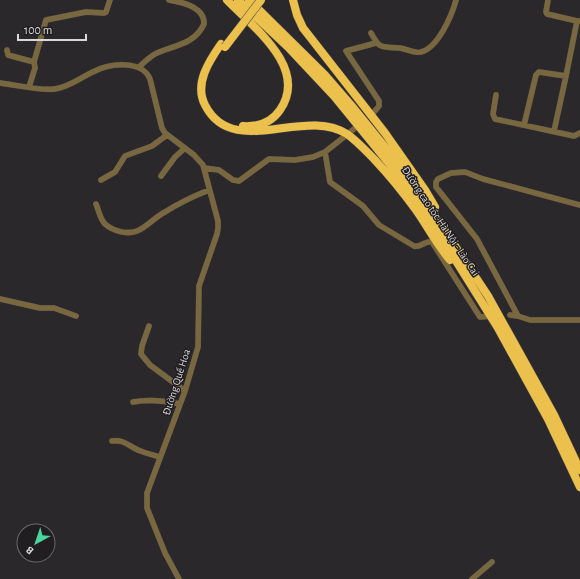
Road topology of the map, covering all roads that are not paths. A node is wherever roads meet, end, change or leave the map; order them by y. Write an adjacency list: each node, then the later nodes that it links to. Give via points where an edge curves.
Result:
1 (110, 0): 16 (street, via 104,13 80,13 45,20)
2 (169, 0): 17 (street, via 199,11 204,17 204,24 190,41 156,54)
3 (227, 0): 14 (highway, via 274,50 287,74 289,84 284,104 278,113 263,124 241,126 228,122 214,111 207,98 206,85)
4 (238, 0): 39 (highway, Đường cao tốc Hà Nội - Lào Cai, via 288,47 350,115 405,183)
5 (249, 0): 38 (highway, Đường cao tốc Hà Nội - Lào Cai, via 315,64 351,105 410,178)
6 (254, 0): 14 (highway)
7 (261, 0): 14 (highway, bridge)
8 (293, 0): 38 (highway, via 303,28 419,180)
9 (456, 0): 13 (street, via 450,19 435,42 425,51 417,53)
10 (548, 0): 11 (street, via 547,14)
11 (578, 21): 18 (street)
12 (371, 33): 13 (street)
13 (376, 43): 22 (street, via 346,51 379,101 379,106)
14 (223, 46): 39 (highway, via 206,68 200,88 205,105 214,118 226,127 241,131 253,132 310,125 330,127 347,134 361,145 402,190 445,254)
15 (7, 50): 16 (street, via 8,55)
16 (34, 62): 20 (street, via 35,68)
17 (139, 67): 20 (street, via 134,65 95,70 72,84 54,89); 28 (street, via 150,79 162,128)
18 (566, 76): 23 (street, via 539,72 536,74); 25 (street)
19 (0, 83): 20 (street)
20 (29, 87)
21 (496, 95): 23 (street, via 493,117)
22 (374, 112)
23 (524, 124): 25 (street)
24 (355, 128): 26 (street)
25 (554, 130): 27 (street, via 574,136)
26 (349, 133)
27 (580, 133)
28 (167, 136): 30 (street, Đường Quế Hoa); 34 (street, via 152,146 125,156 115,172)
29 (344, 137): 31 (street)
30 (184, 148): 32 (street, Đường Quế Hoa, via 199,159); 33 (street)
31 (325, 152): 32 (street, via 304,159 269,159 239,181 233,180 219,170); 42 (street, via 330,182 363,206 379,225 414,246 432,242 480,317)
32 (204, 168): 35 (street, Đường Quế Hoa)
33 (161, 176)
34 (101, 180)
35 (209, 190): 36 (street, via 160,214 136,232 125,233 111,228 102,218); 47 (street, Đường Quế Hoa, via 218,221 217,234 199,286 198,347)
36 (96, 204)
37 (580, 205): 44 (street, via 465,172 452,174 436,182 436,187 477,239)
38 (453, 242): 52 (highway, Đường cao tốc Hà Nội - Lào Cai, via 504,324 554,415)
39 (474, 289): 53 (highway, Đường cao tốc Hà Nội - Lào Cai, via 548,419)
40 (0, 300): 41 (street, via 40,308 54,308)
41 (76, 316)
42 (491, 316)
43 (510, 316): 44 (street)
44 (518, 316): 45 (street, via 530,320)
45 (580, 320)
46 (149, 326): 47 (street, via 141,354 150,366)
47 (185, 391): 49 (street, Đường Quế Hoa)
48 (133, 402): 49 (street, via 146,400)
49 (180, 404): 51 (street, Đường Quế Hoa)
50 (112, 441): 51 (street, via 128,443 138,450)
51 (160, 457): 55 (street, Đường Quế Hoa, via 147,493 147,508 165,553)
52 (580, 470)
53 (580, 487)
54 (492, 562): 56 (street)
55 (179, 579)
56 (472, 579)

